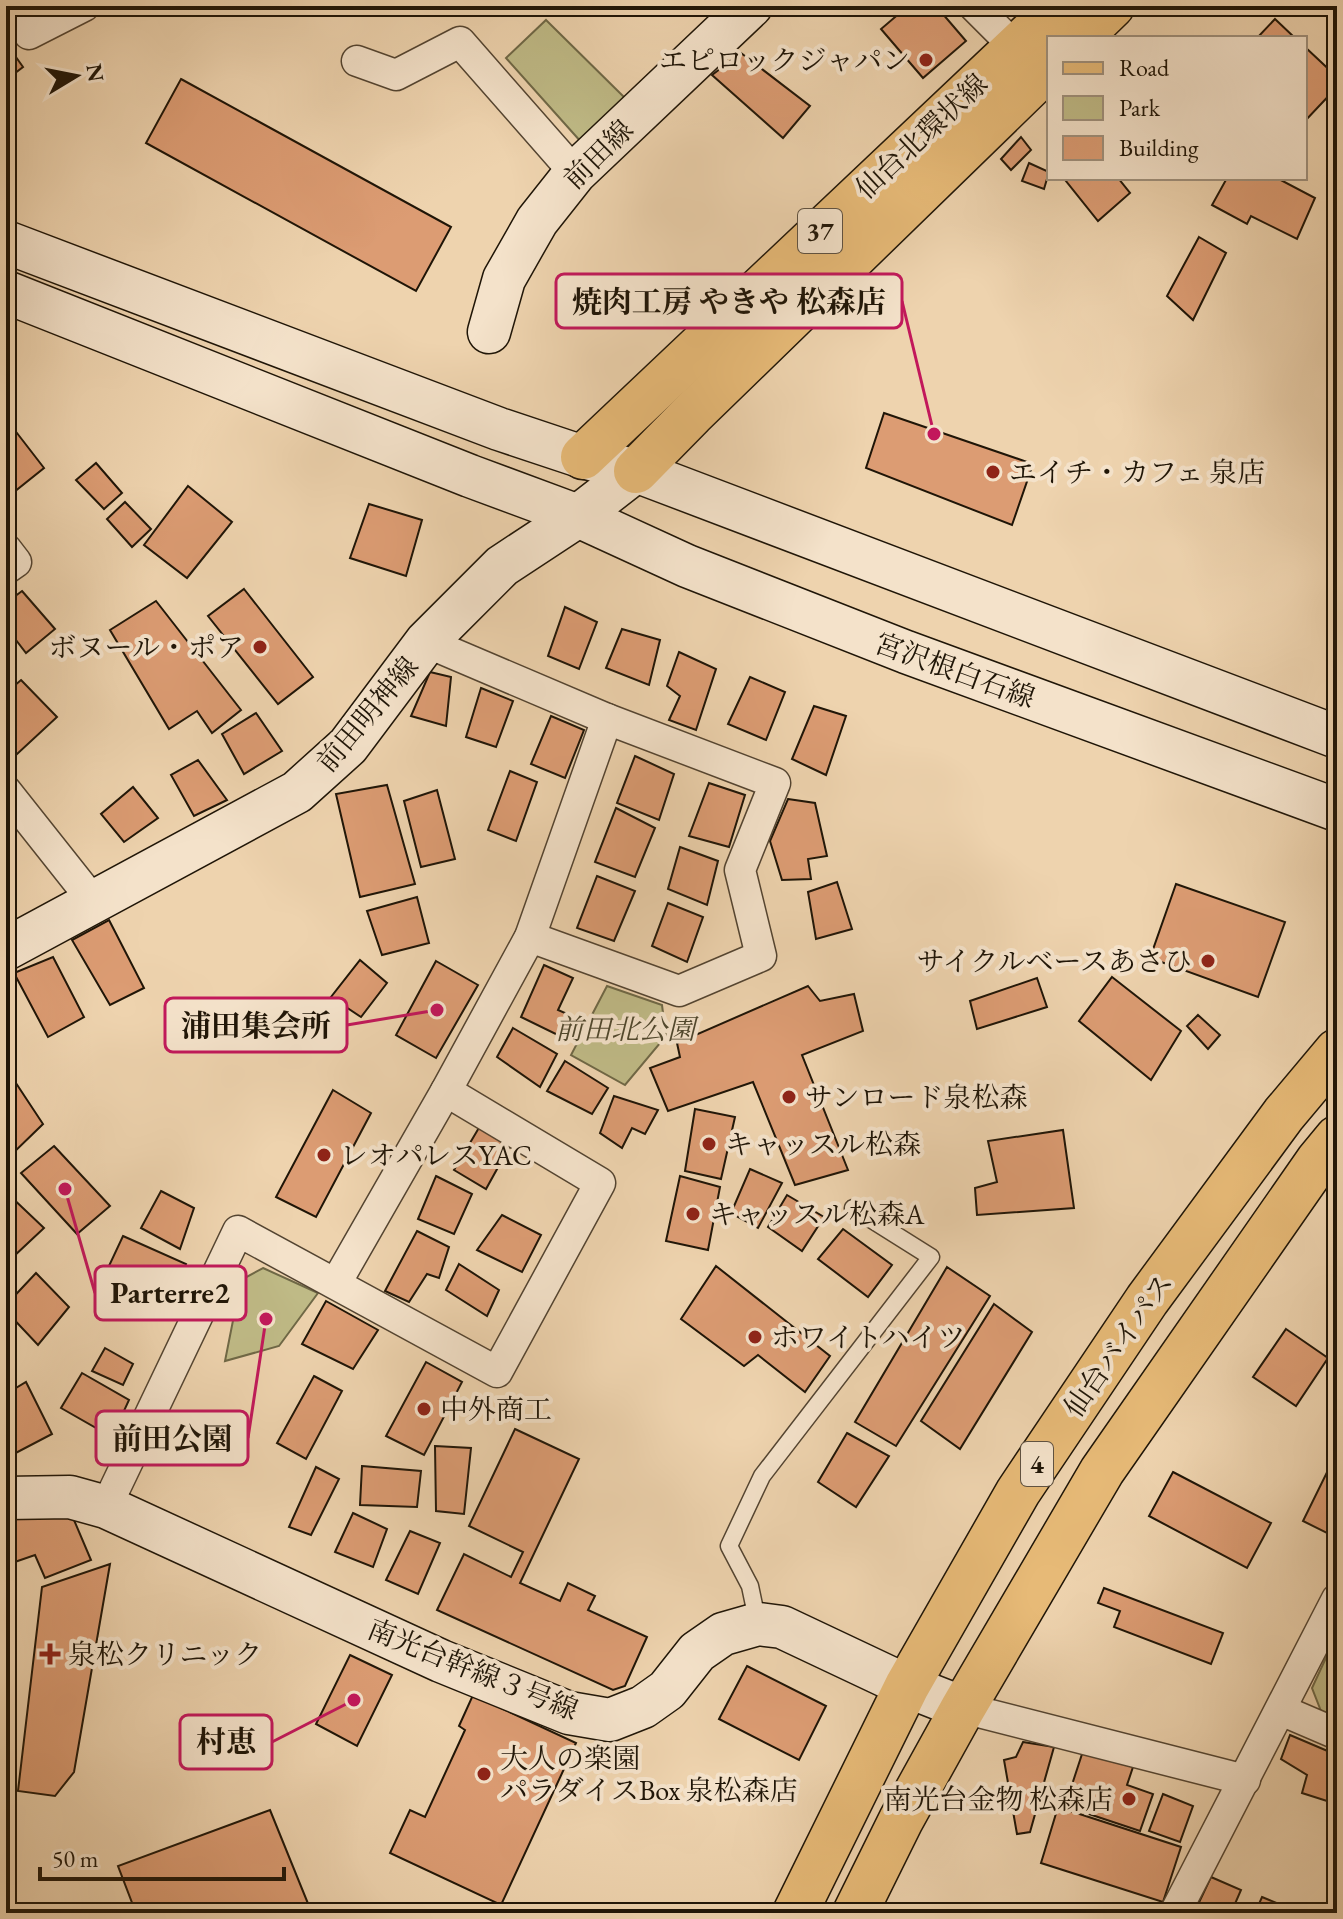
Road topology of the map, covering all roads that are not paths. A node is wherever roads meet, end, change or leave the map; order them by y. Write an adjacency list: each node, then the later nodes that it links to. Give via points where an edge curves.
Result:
1 (9, 6): 2 (street, via 29,34)
2 (84, 6)
3 (751, 6): 10 (street, 前田線)
4 (974, 6): 8 (street)
5 (1060, 6): 8 (main road, 仙台北環状線 / 37)
6 (1112, 6): 7 (main road)
7 (1081, 36)
8 (1032, 57): 14 (main road, 仙台北環状線 / 37); 15 (main road, 仙台北環状線 / 37)
9 (357, 61): 10 (street, via 396,75 460,42)
10 (575, 173): 13 (street, 前田線, via 537,221 504,279)
11 (6, 242): 14 (street)
12 (6, 292): 16 (street, 宮沢根白石線)
13 (489, 332)
14 (583, 457): 15 (street); 16 (street)
15 (636, 471): 16 (street, 前田明神線); 21 (street)
16 (578, 516): 19 (street, 前田明神線, via 502,566); 23 (street, 宮沢根白石線, via 687,566 891,647)
17 (6, 549): 18 (street, via 16,562)
18 (6, 569)
19 (426, 642): 20 (street); 24 (street, 前田明神線, via 348,746 297,792)
20 (607, 719): 25 (street); 25 (street, via 775,783 740,870 761,956 679,991)
21 (1337, 737)
22 (6, 791): 24 (street)
23 (1337, 810)
24 (94, 902): 26 (street, 前田明神線)
25 (530, 937): 28 (street)
26 (6, 949)
27 (1337, 1051): 36 (main road, 仙台バイパス / 4, via 1147,1300 1026,1479)
28 (446, 1091): 31 (street); 31 (street, via 600,1183 497,1372)
29 (1337, 1138): 37 (main road, 仙台バイパス / 4, via 1102,1471)
30 (853, 1208): 35 (lane, via 931,1257 762,1476 729,1546 750,1586)
31 (336, 1283): 33 (street, via 238,1231)
32 (6, 1498): 33 (street, 南光台幹線３号線, via 70,1497)
33 (106, 1507): 35 (street, 南光台幹線３号線, via 441,1661 569,1713 610,1720 643,1707 667,1690 697,1652 723,1634)
34 (1337, 1599): 38 (street)
35 (758, 1624): 36 (street, via 782,1627)
36 (907, 1686): 37 (street); 41 (main road, 仙台バイパス / 4)
37 (963, 1708): 40 (street); 42 (main road, 仙台バイパス / 4)
38 (1281, 1710): 39 (street); 40 (street)
39 (1337, 1734)
40 (1245, 1780): 43 (street)
41 (795, 1913)
42 (855, 1913)
43 (1175, 1913)

